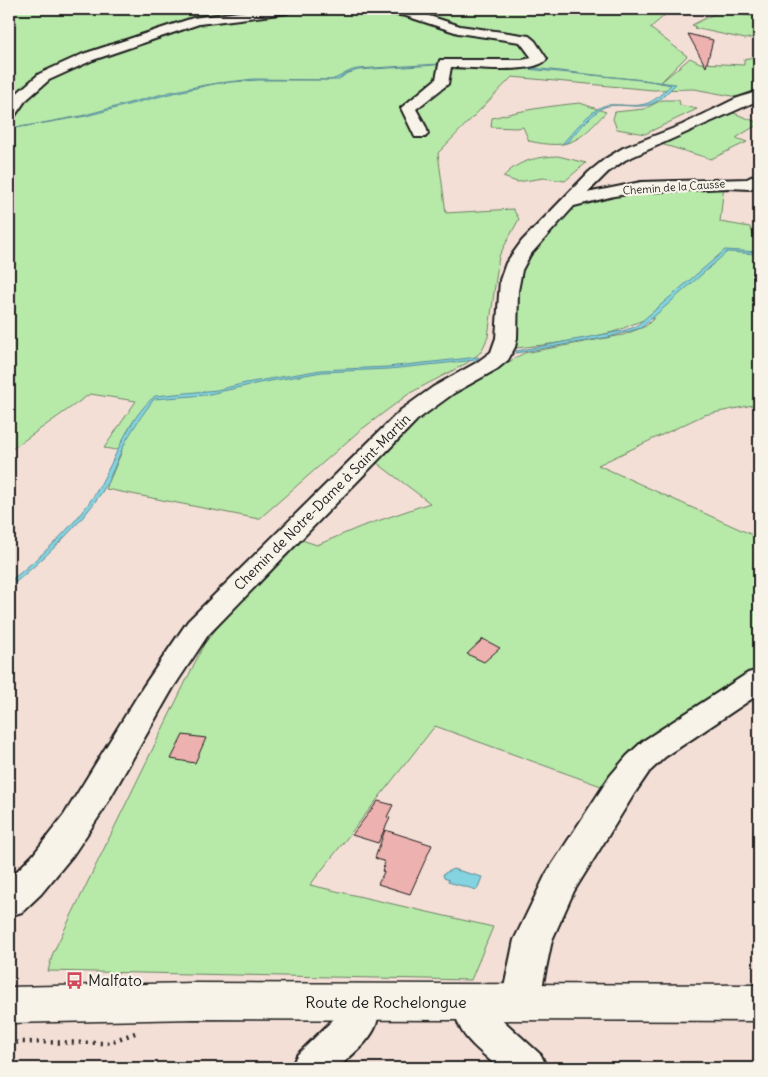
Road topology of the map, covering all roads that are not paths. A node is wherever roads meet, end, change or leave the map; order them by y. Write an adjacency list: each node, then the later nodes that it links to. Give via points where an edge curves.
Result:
1 (287, 9): 4 (street)
2 (384, 9): 7 (street, via 458,28 524,39 540,59 522,64 445,62 443,81 408,108)
3 (178, 14): 4 (street, via 181,22)
4 (194, 22): 6 (street, via 58,70 30,89)
5 (759, 95): 9 (street, Chemin de Notre-Dame à Saint-Martin, via 612,161)
6 (9, 114)
7 (420, 134)
8 (755, 181): 9 (street, Chemin de la Causse, via 641,187)
9 (569, 202): 11 (street, Chemin de Notre-Dame à Saint-Martin, via 521,253 512,271 507,287 505,347 501,354 409,415 198,628 81,817 28,885)
10 (759, 680): 14 (street, via 654,749 622,785 559,884 533,940)
11 (9, 901)
12 (359, 1002): 13 (main road, Route de Rochelongue); 16 (main road, Route de Rochelongue); 17 (street, via 359,1021)
13 (475, 1002): 14 (main road, Route de Rochelongue); 18 (street, via 476,1021)
14 (520, 1002): 15 (main road, Route de Rochelongue)
15 (759, 1003)
16 (10, 1004)
17 (311, 1068)
18 (527, 1068)

